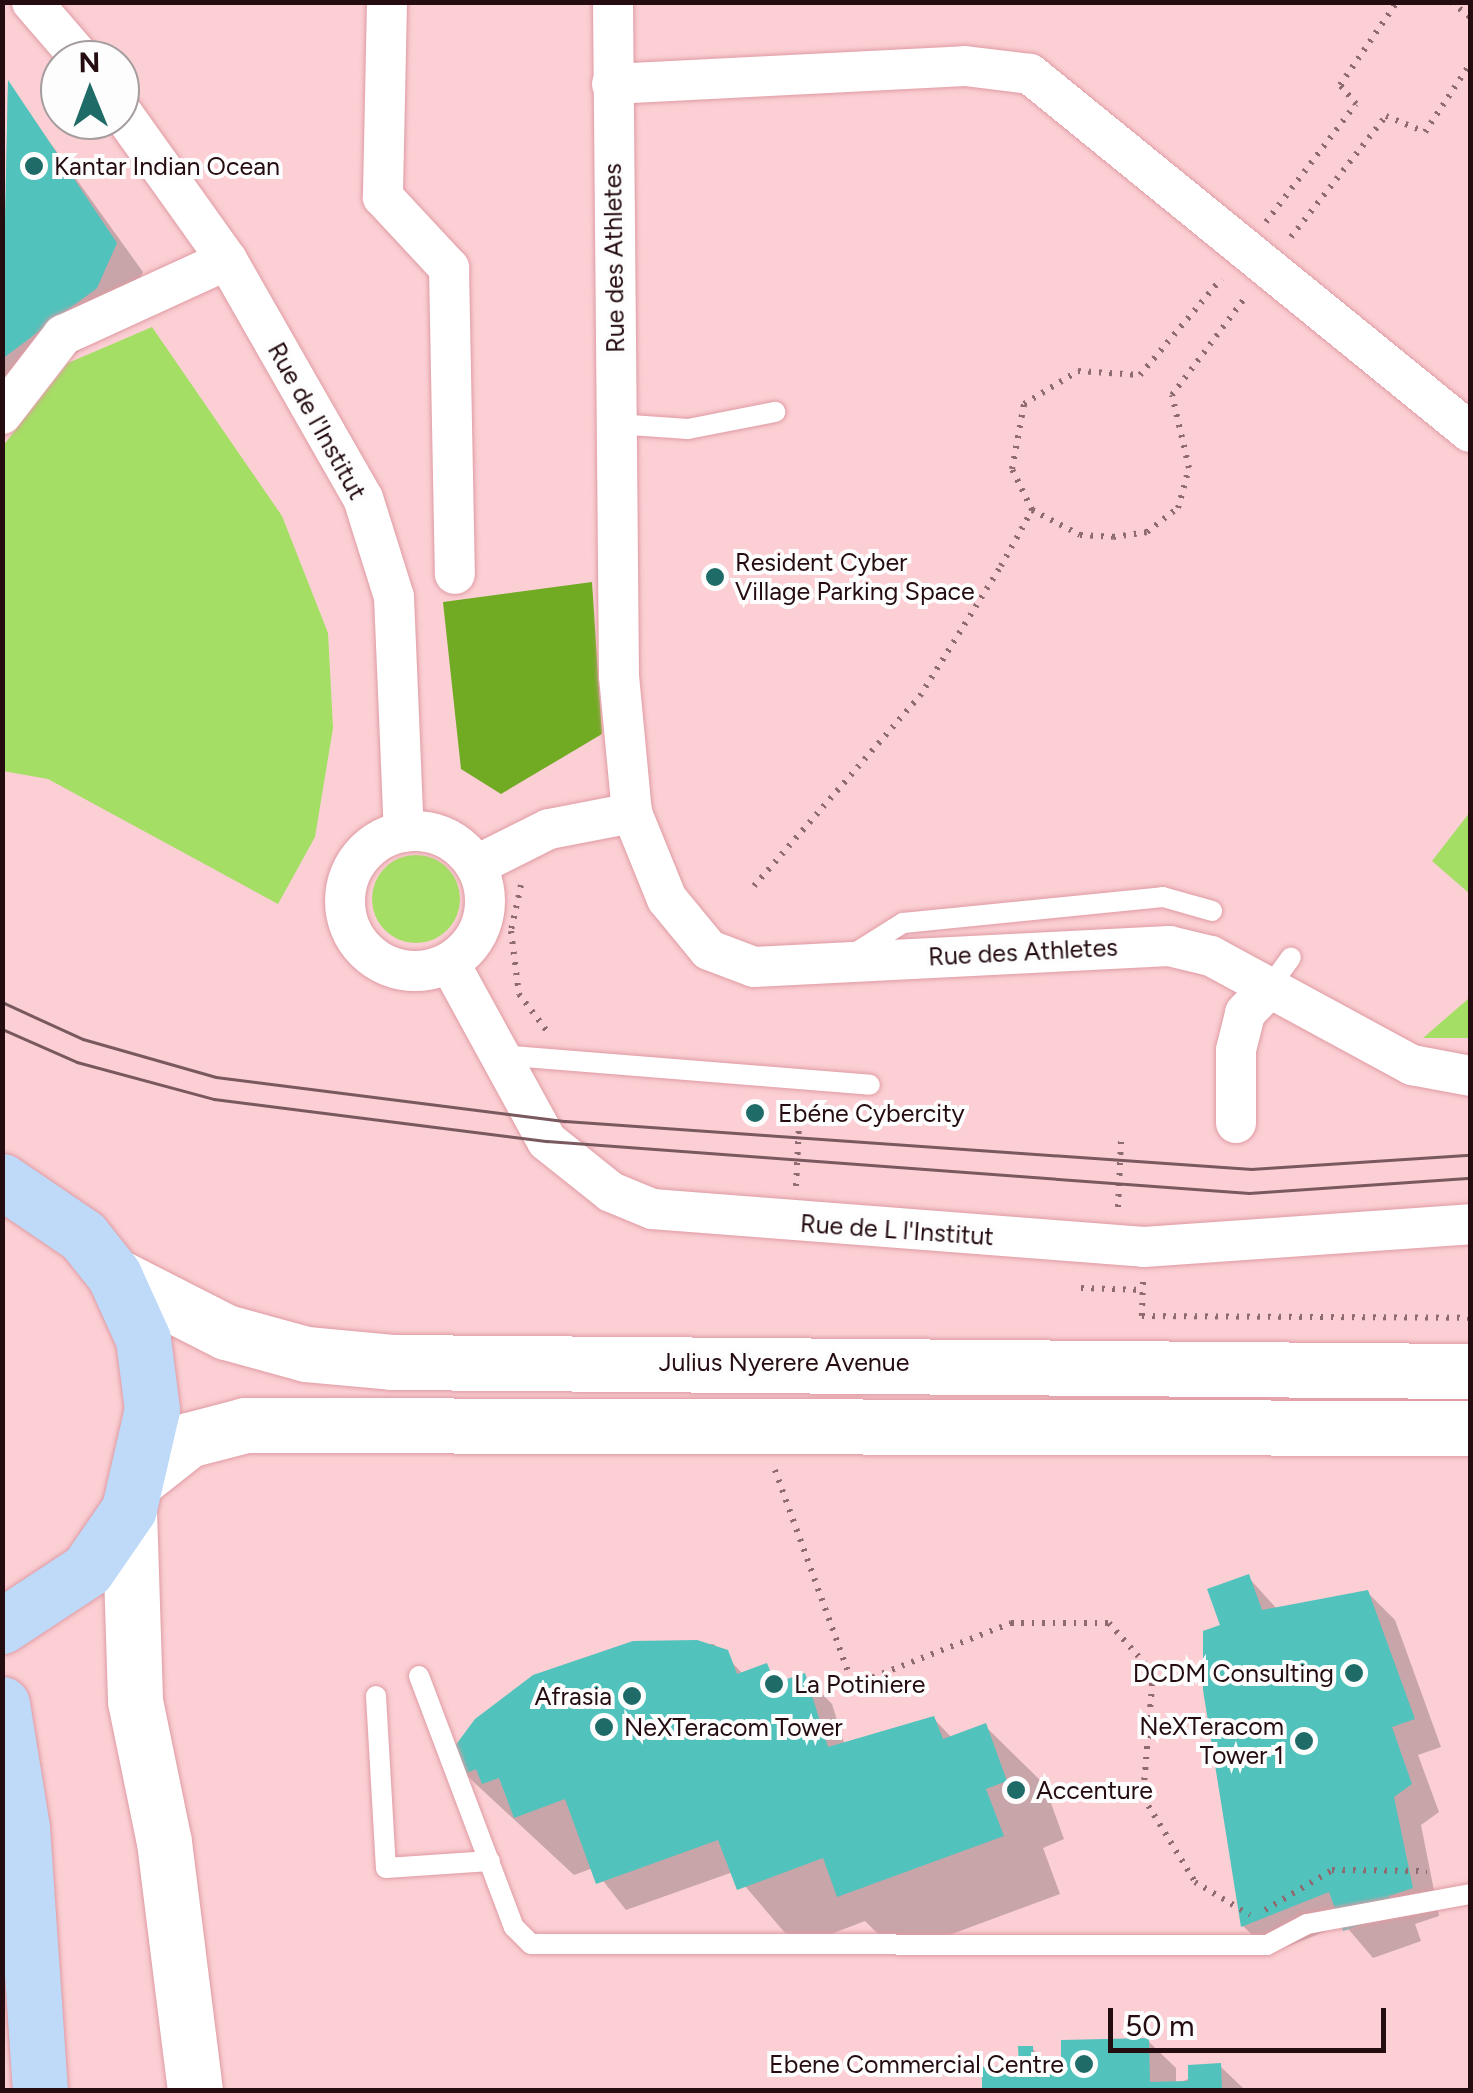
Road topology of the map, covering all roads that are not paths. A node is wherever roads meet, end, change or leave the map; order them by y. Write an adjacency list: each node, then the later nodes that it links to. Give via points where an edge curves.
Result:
1 (32, 2): 4 (street)
2 (387, 2): 12 (street, via 383,196 449,268)
3 (614, 2): 5 (street, Rue des Athletes)
4 (65, 40)
5 (612, 84): 10 (street, Rue des Athletes); 11 (street, via 965,66 1030,74)
6 (140, 138): 7 (street, Rue de l'Institut)
7 (227, 260): 9 (street, via 63,335); 14 (street, Rue de l'Institut, via 362,498 394,597)
8 (775, 412): 10 (lane, via 688,428)
9 (2, 414)
10 (616, 424): 13 (street, Rue des Athletes, via 619,676)
11 (1470, 432)
12 (455, 574)
13 (632, 813): 15 (street, via 541,832); 17 (street, Rue des Athletes, via 668,899 709,950 754,967)
14 (404, 832): 15 (street, via 445,836); 18 (street, via 382,839 350,873 354,940 408,972)
15 (476, 865): 18 (street, via 486,909 468,950)
16 (1212, 911): 17 (lane, via 1163,898 903,923)
17 (844, 962): 19 (street, Rue des Athletes, via 1168,946)
18 (450, 964): 20 (street, Rue de L l'Institut)
19 (1279, 973): 21 (street, Rue des Athletes, via 1412,1065); 23 (street, via 1246,1013 1236,1050)
20 (498, 1055): 22 (lane); 25 (street, Rue de L l'Institut, via 546,1141 611,1192 652,1209 1144,1247)
21 (1470, 1076)
22 (870, 1085)
23 (1236, 1123)
24 (2, 1182): 26 (main road, Julius Nyerere Avenue, via 70,1226)
25 (1470, 1224)
26 (114, 1275): 27 (main road, Julius Nyerere Avenue, via 226,1332 306,1354 392,1362); 29 (main road, Julius Nyerere Avenue, via 143,1339 152,1409)
27 (1470, 1371)
28 (1470, 1428): 29 (main road, Julius Nyerere Avenue, via 246,1425 188,1440)
29 (135, 1493): 30 (main road, Julius Nyerere Avenue, via 87,1570); 37 (main road, via 135,1701 164,1842)
30 (2, 1626)
31 (419, 1676): 34 (lane)
32 (376, 1696): 34 (lane, via 386,1868)
33 (4, 1709): 36 (main road)
34 (490, 1861): 35 (lane, via 514,1927 531,1944 563,1949 1268,1945 1307,1924)
35 (1470, 1894)
36 (40, 2090)
37 (194, 2090)

